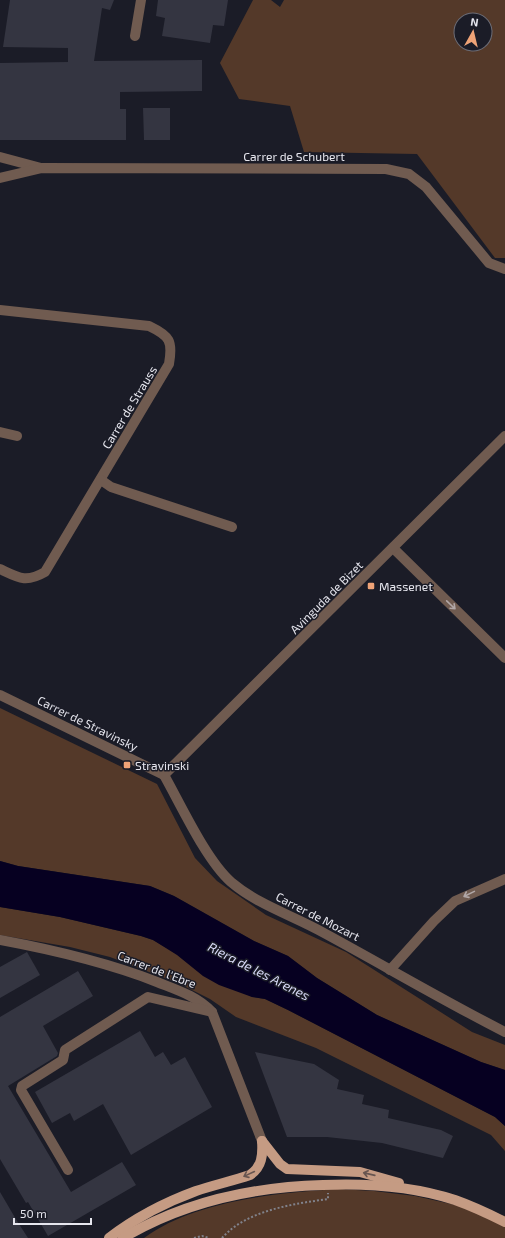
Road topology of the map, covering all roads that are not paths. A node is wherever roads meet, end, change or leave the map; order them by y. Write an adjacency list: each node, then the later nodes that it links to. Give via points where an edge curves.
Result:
1 (141, 0): 2 (street)
2 (135, 36)
3 (0, 157): 4 (street, Carrer de Schubert)
4 (42, 168): 5 (street, Carrer de Schubert); 6 (street, Carrer de Schubert, via 386,169 409,174 426,187 489,263)
5 (0, 178)
6 (505, 269)
7 (0, 310): 11 (street, Carrer de Strauss, via 149,326 163,333 170,341 169,364)
8 (0, 432): 9 (street)
9 (17, 436)
10 (505, 436): 13 (street, Avinguda de Bizet)
11 (101, 480): 12 (street, via 111,487); 14 (street, Carrer de Strauss, via 46,572 35,578 26,579)
12 (232, 526)
13 (393, 548): 15 (street, one-way to 15); 17 (street, Avinguda de Bizet)
14 (0, 569)
15 (505, 658)
16 (0, 695): 17 (street, Carrer de Stravinsky)
17 (164, 775): 20 (street, Carrer de Mozart, via 214,864 231,882 270,906)
18 (505, 879): 20 (street, one-way to 20, via 455,901)
19 (0, 940): 21 (street, Carrer de l'Ebre, via 75,955 122,969 190,995 203,1002)
20 (390, 970): 22 (street, Carrer de Mozart)
21 (212, 1012): 23 (street, Carrer de l'Ebre); 24 (street, via 148,997 65,1050 63,1060 22,1086 21,1090)
22 (505, 1032)
23 (262, 1141): 25 (main road, one-way to 23, via 379,1176 360,1172 287,1169); 27 (main road, one-way to 27, via 263,1153 259,1166 250,1175 176,1200 144,1215)
24 (68, 1170)
25 (419, 1191): 26 (main road, via 456,1200); 28 (main road, via 385,1186 328,1185 263,1189 226,1196 171,1214)
26 (505, 1222)
27 (109, 1238)
28 (123, 1238)

